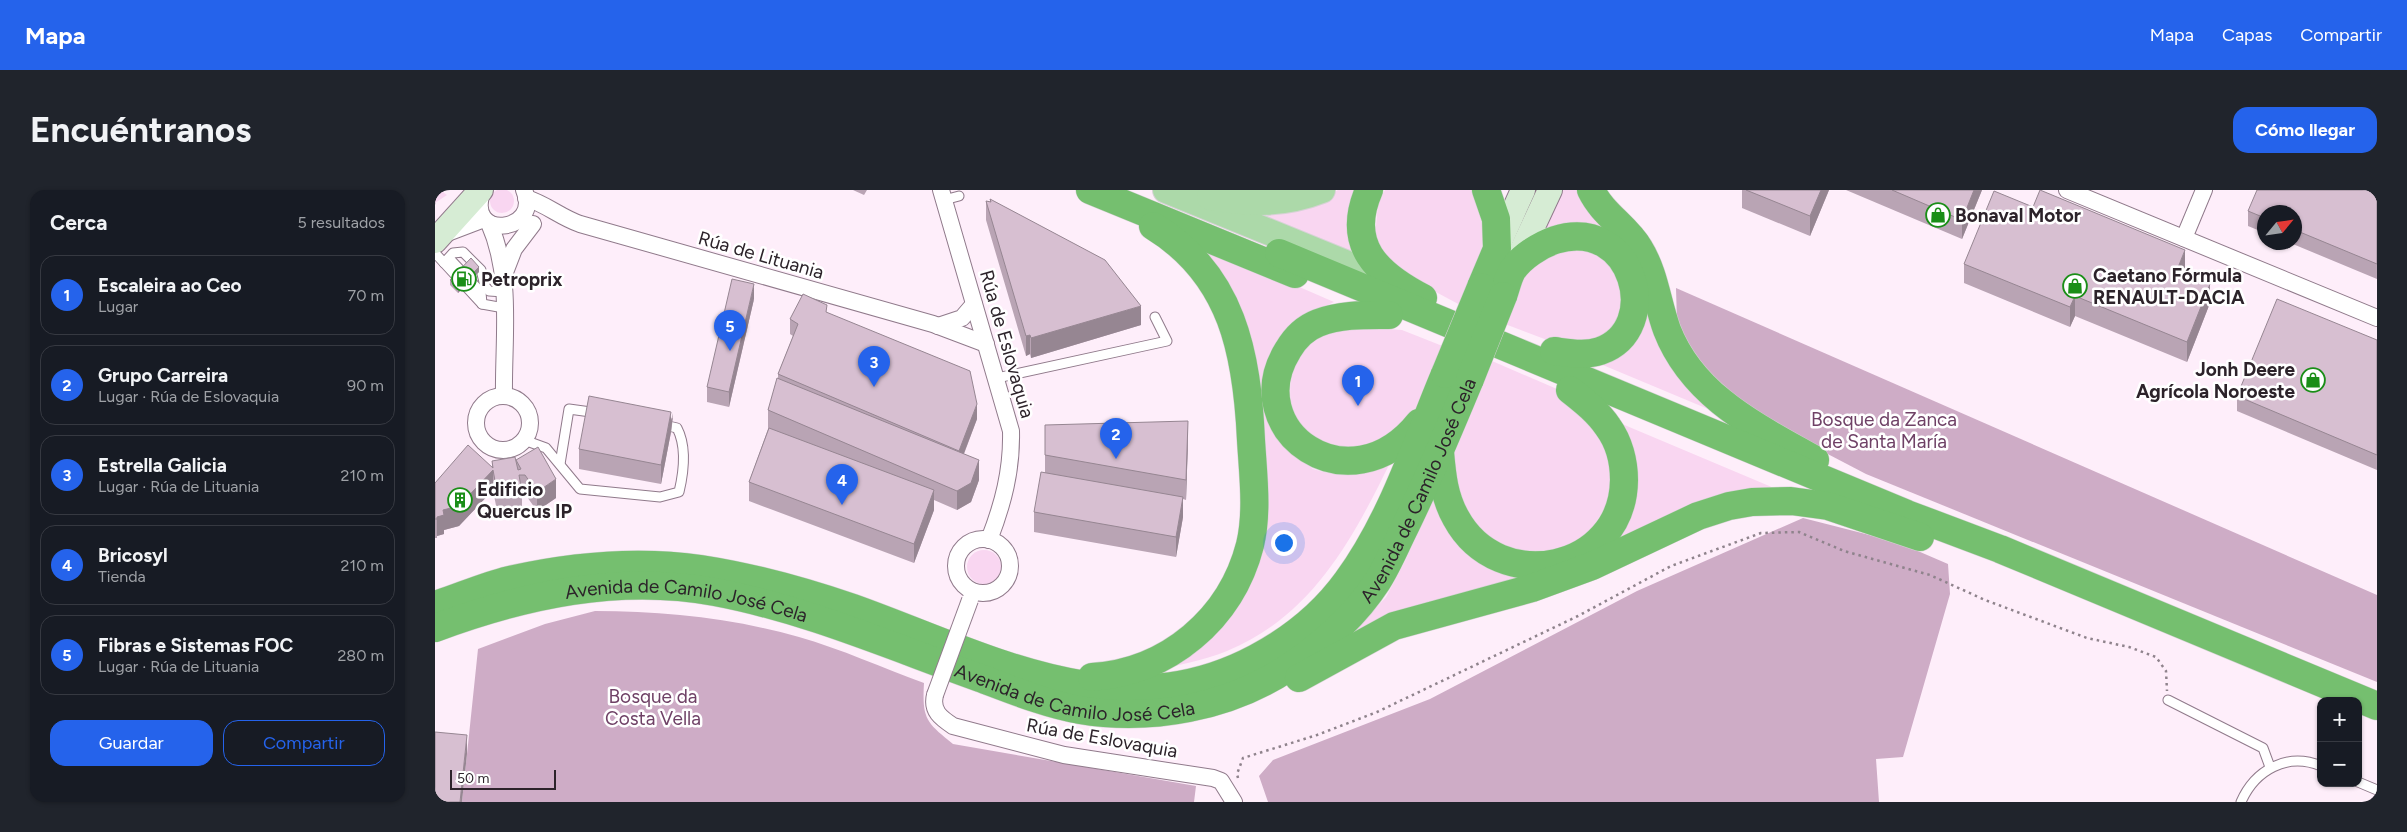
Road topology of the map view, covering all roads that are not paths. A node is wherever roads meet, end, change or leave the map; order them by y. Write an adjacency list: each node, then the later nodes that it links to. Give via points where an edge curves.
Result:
1 (461, 190): 23 (main road)
2 (471, 190): 23 (street)
3 (482, 190): 19 (street, via 479,206); 23 (main road)
4 (1090, 190): 18 (highway)
5 (1148, 190): 26 (main road)
6 (1167, 190): 29 (main road)
7 (1185, 190): 8 (main road, via 1237,202 1263,203 1302,198)
8 (1322, 190)
9 (1369, 190): 29 (highway, via 1360,214 1365,248 1381,272)
10 (1486, 190): 25 (highway, via 1496,220)
11 (1523, 190): 25 (main road)
12 (1550, 190): 27 (main road)
13 (1591, 190): 50 (highway, via 1605,213 1639,247 1657,287 1667,330 1682,359 1702,385 1726,407)
14 (2067, 190): 22 (street)
15 (2204, 190): 22 (street)
16 (532, 195): 20 (street, Rúa de Lituania); 21 (street)
17 (948, 195): 32 (street, Rúa de Eslovaquia)
18 (1112, 195): 26 (main road); 33 (highway); 60 (highway, via 1178,244 1204,272 1227,308 1237,335 1248,388 1253,524 1250,544 1235,585 1224,604 1197,634 1164,657 1115,674 1091,677)
19 (487, 221): 21 (street, Rúa de Lituania, via 502,226); 23 (street); 24 (street)
20 (573, 222): 21 (street, Rúa de Lituania); 37 (street, Rúa de Lituania)
21 (521, 223): 28 (street)
22 (2184, 238): 35 (street)
23 (441, 241): 24 (street); 31 (lane, via 453,253 463,252 481,270 489,291); 31 (lane, via 482,304)
24 (498, 243): 28 (street)
25 (1497, 249): 30 (highway)
26 (1279, 253): 51 (highway)
27 (1513, 270): 30 (highway); 39 (highway, via 1546,243 1566,236 1590,238 1609,246 1630,272 1635,298 1633,313 1615,342 1601,350 1583,354)
28 (505, 275): 31 (street)
29 (1402, 287): 39 (highway, via 1431,302)
30 (1492, 292): 40 (highway, Avenida de Camilo José Cela, bridge)
31 (504, 300): 43 (street)
32 (974, 304): 36 (street, Rúa de Eslovaquia); 37 (street, via 962,318)
33 (1389, 316): 42 (highway); 44 (highway, via 1340,317 1317,323 1303,332 1283,358 1277,375 1278,402 1285,426 1311,452 1329,460 1349,462 1379,455 1394,447 1411,433)
34 (1155, 317): 41 (lane, via 1167,341)
35 (2377, 318)
36 (980, 323): 37 (street, via 969,330); 38 (street, Rúa de Eslovaquia)
37 (945, 329): 38 (street, Rúa de Lituania)
38 (987, 344): 41 (street, Rúa de Eslovaquia)
39 (1554, 351): 50 (highway)
40 (1457, 377): 44 (highway, Avenida de Camilo José Cela); 48 (highway, Avenida de Camilo José Cela)
41 (997, 378): 52 (street, Rúa de Eslovaquia, via 1011,431 1011,457 1008,481)
42 (1570, 390): 48 (highway, via 1609,427 1620,449 1624,469 1624,490 1618,512 1607,531 1572,559 1551,565 1526,566 1505,561 1485,550 1468,535 1456,518 1442,479); 51 (highway, via 1836,495)
43 (504, 396): 47 (street, via 525,408 530,424); 47 (street, via 482,406 477,414 477,430 486,444 493,448 510,449)
44 (1430, 408): 60 (highway, Avenida de Camilo José Cela, via 1395,495 1369,547 1347,581 1319,614 1282,644 1238,668 1191,683 1140,690)
45 (612, 415): 49 (lane, via 569,410)
46 (649, 422): 49 (lane, via 677,428 681,436 683,473 679,492 660,497 580,489)
47 (524, 440): 49 (lane, via 546,448)
48 (1440, 450): 61 (highway, Avenida de Camilo José Cela, via 1425,487 1376,583 1345,622 1312,652 1276,676)
49 (560, 464)
50 (1831, 470): 53 (highway, via 1981,536)
51 (1907, 514): 53 (highway)
52 (989, 540): 57 (street, via 971,542 959,554 957,563 961,580); 57 (street, via 997,543 1009,556 1009,573 1006,581 992,592)
53 (2000, 549): 55 (highway)
54 (507, 581): 56 (highway); 58 (highway, Avenida de Camilo José Cela); 60 (highway, Avenida de Camilo José Cela, via 568,569 637,565 698,569 737,576 814,595 995,663)
55 (2074, 581): 61 (highway, via 1991,561 1828,506 1752,502 1698,516 1592,566 1532,588 1394,626 1286,686 1250,702); 63 (highway)
56 (435, 595)
57 (972, 596): 68 (street, Rúa de Eslovaquia, bridge, via 935,695 933,703 941,718 953,726 1064,755 1213,778 1221,781)
58 (435, 605)
59 (435, 628): 61 (highway, Avenida de Camilo José Cela, via 509,602 558,592 636,586 712,591 772,605 1078,710 1105,713 1180,710)
60 (1078, 685)
61 (1226, 700)
62 (2168, 700): 65 (lane, via 2263,748)
63 (2377, 706)
64 (2317, 764): 65 (lane, via 2308,761)
65 (2270, 767): 69 (lane, via 2245,793)
66 (2362, 784): 67 (lane)
67 (2377, 790)
68 (1234, 802)
69 (2241, 802)

